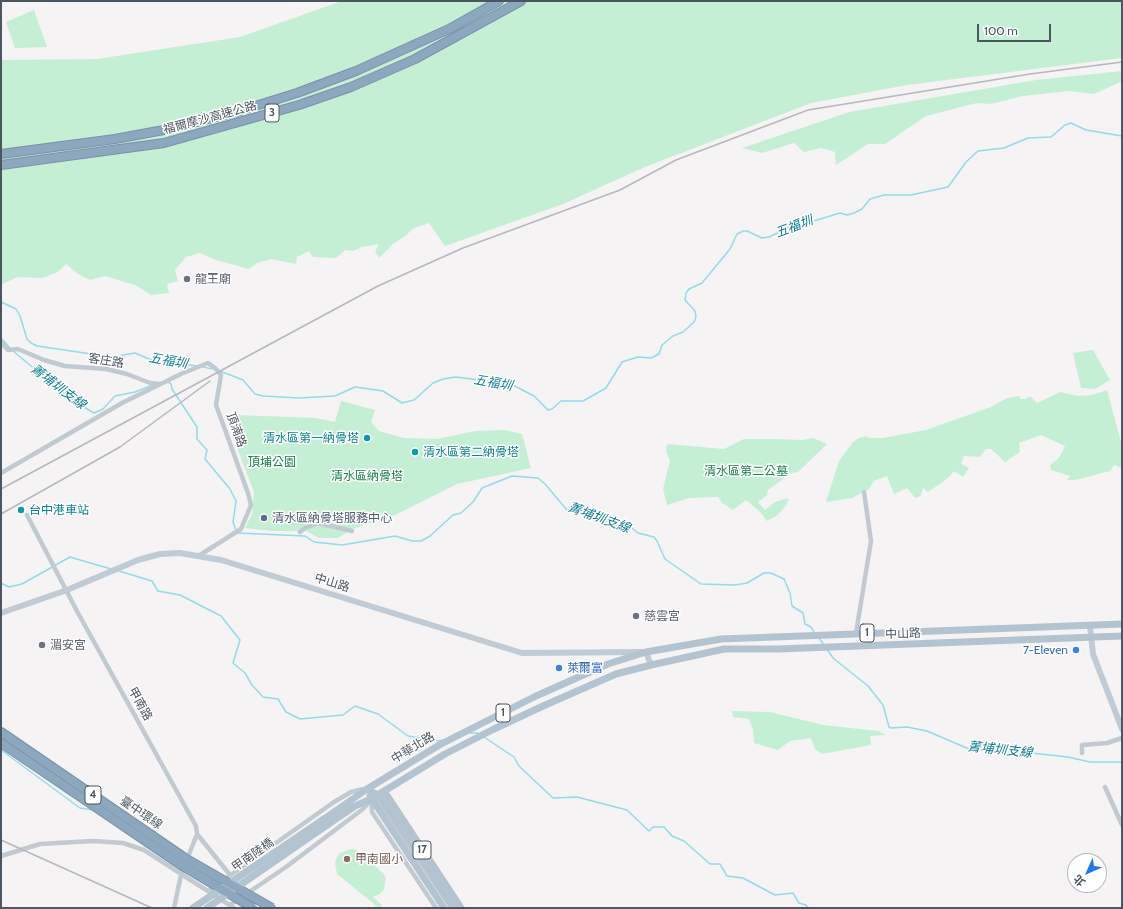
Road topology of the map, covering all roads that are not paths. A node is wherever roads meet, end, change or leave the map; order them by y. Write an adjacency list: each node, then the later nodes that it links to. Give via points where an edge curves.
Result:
1 (499, 1): 3 (highway, 福爾摩沙高速公路 / 3, via 449,29 356,71 244,110 170,129)
2 (521, 1): 4 (highway, 福爾摩沙高速公路 / 3, via 415,59 351,87 299,105 164,143)
3 (3, 154)
4 (3, 165)
5 (1, 342): 6 (street, 客庄路, via 8,350 18,349 65,366 106,369 150,383)
6 (162, 384): 7 (street, via 122,403); 12 (street, 頂湳路, via 208,363 221,375 216,405 251,505 241,529)
7 (1, 473)
8 (864, 492): 17 (street, via 871,542)
9 (27, 515): 13 (street, 甲南路)
10 (300, 532): 11 (street, via 318,523)
11 (352, 532)
12 (200, 555): 13 (street, 中山路, via 160,554 138,560); 20 (street, 中山路, via 522,653)
13 (67, 590): 14 (street, 中山路); 32 (street, 甲南路, via 193,818)
14 (1, 615)
15 (1122, 624): 16 (main road, 中山路 / 1)
16 (1090, 626): 17 (main road, 中山路 / 1); 19 (street)
17 (856, 633): 20 (main road, 中山路 / 1, via 721,639)
18 (1122, 636): 19 (main road, 中山路 / 1)
19 (1090, 637): 21 (main road, 中山路 / 1, via 724,649); 22 (street, via 1093,654)
20 (646, 652): 21 (street); 28 (main road, 中華北路 / 1, via 608,664 536,696 441,744)
21 (651, 665): 29 (main road, 中華北路 / 1, via 616,674 543,706 445,754)
22 (1122, 729)
23 (1, 732): 43 (highway, 臺中環線 / 4, bridge, via 185,858)
24 (1122, 738): 26 (street, via 1107,743 1082,745)
25 (1, 743): 42 (highway, 臺中環線 / 4, bridge, via 181,865)
26 (1082, 753)
27 (1105, 787): 31 (street)
28 (367, 788): 29 (main road, 17); 30 (main road, 1); 35 (street, 中華北路, via 352,792 334,802)
29 (378, 795): 30 (main road, 1); 37 (street, 中華北路, via 286,867); 44 (street, via 372,812); 45 (main road, 17); 46 (main road, 17); 47 (main road, 17)
30 (326, 822): 39 (main road, 甲南陸橋 / 1, bridge); 40 (main road, 甲南陸橋 / 1, bridge)
31 (1122, 825)
32 (197, 834): 34 (street); 35 (street)
33 (1, 856): 34 (street, via 48,844 93,841 123,843 144,850)
34 (181, 875): 36 (street); 38 (street)
35 (230, 875): 36 (street, 中華北路)
36 (208, 892): 37 (street)
37 (230, 905): 41 (street)
38 (174, 908)
39 (193, 908)
40 (207, 908)
41 (234, 908)
42 (253, 908)
43 (272, 908)
44 (436, 908)
45 (444, 908)
46 (453, 908)
47 (461, 908)

